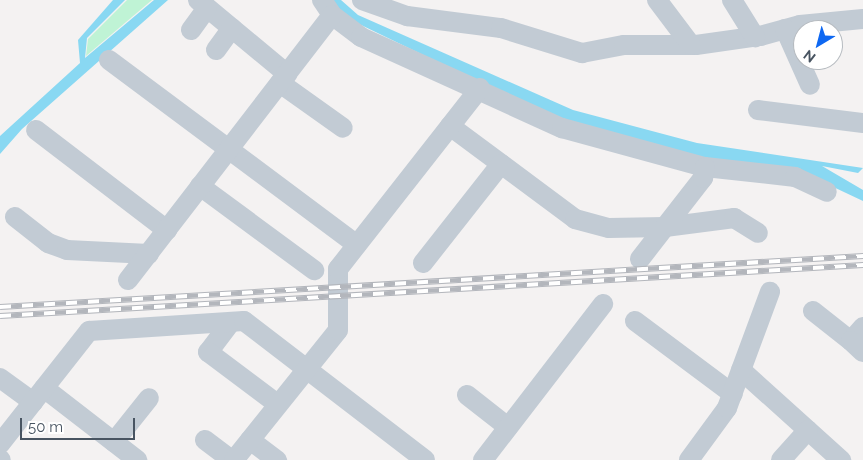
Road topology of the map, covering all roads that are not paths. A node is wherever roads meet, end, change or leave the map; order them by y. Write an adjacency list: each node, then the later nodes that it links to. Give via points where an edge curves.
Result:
1 (362, 0): 11 (street, via 407,16 500,28 582,52 624,45)
2 (657, 0): 11 (street)
3 (732, 0): 10 (street)
4 (202, 4): 7 (street); 9 (street)
5 (327, 8): 14 (street); 16 (street, via 361,37)
6 (863, 19): 8 (street)
7 (232, 28): 12 (street); 14 (street)
8 (785, 29): 10 (street); 15 (street)
9 (191, 30)
10 (755, 37): 11 (street)
11 (691, 45)
12 (216, 50)
13 (109, 60): 22 (street)
14 (283, 78): 20 (street); 22 (street)
15 (810, 84)
16 (480, 88): 19 (street); 24 (street, via 562,128)
17 (758, 110): 18 (street)
18 (863, 123)
19 (450, 126): 23 (street); 31 (street)
20 (343, 128)
21 (36, 130): 29 (street)
22 (227, 152): 25 (street); 31 (street)
23 (501, 164): 28 (street, via 575,220 609,228); 34 (street)
24 (704, 167): 26 (street, via 796,177); 28 (street, via 703,178)
25 (200, 186): 29 (street); 35 (street)
26 (827, 192)
27 (15, 217): 32 (street, via 48,243 67,250)
28 (665, 227): 30 (street, via 734,218); 33 (street)
29 (167, 230): 32 (street)
30 (758, 233)
31 (357, 245): 43 (street, via 338,269 338,330)
32 (149, 254): 36 (street)
33 (640, 259)
34 (423, 263)
35 (314, 270)
36 (128, 280)
37 (770, 292): 44 (street)
38 (603, 304): 51 (street)
39 (813, 311): 42 (street)
40 (635, 321): 46 (street)
41 (231, 322): 43 (street, via 244,321); 47 (street, via 88,331); 50 (street, via 208,352)
42 (859, 340)
43 (305, 368): 50 (street); 60 (street)
44 (741, 370): 46 (street); 52 (street)
45 (0, 378): 47 (street)
46 (733, 394): 62 (street, via 727,408)
47 (38, 395): 55 (street); 56 (street)
48 (467, 395): 51 (street)
49 (149, 398): 55 (street)
50 (276, 404): 54 (street)
51 (508, 426): 61 (street)
52 (808, 430): 63 (street); 64 (street)
53 (205, 440): 58 (street)
54 (250, 440): 58 (street); 59 (street)
55 (114, 442): 57 (street)
56 (0, 444)
57 (137, 460)
58 (233, 460)
59 (277, 460)
60 (425, 460)
61 (482, 460)
62 (689, 460)
63 (781, 460)
64 (841, 460)

